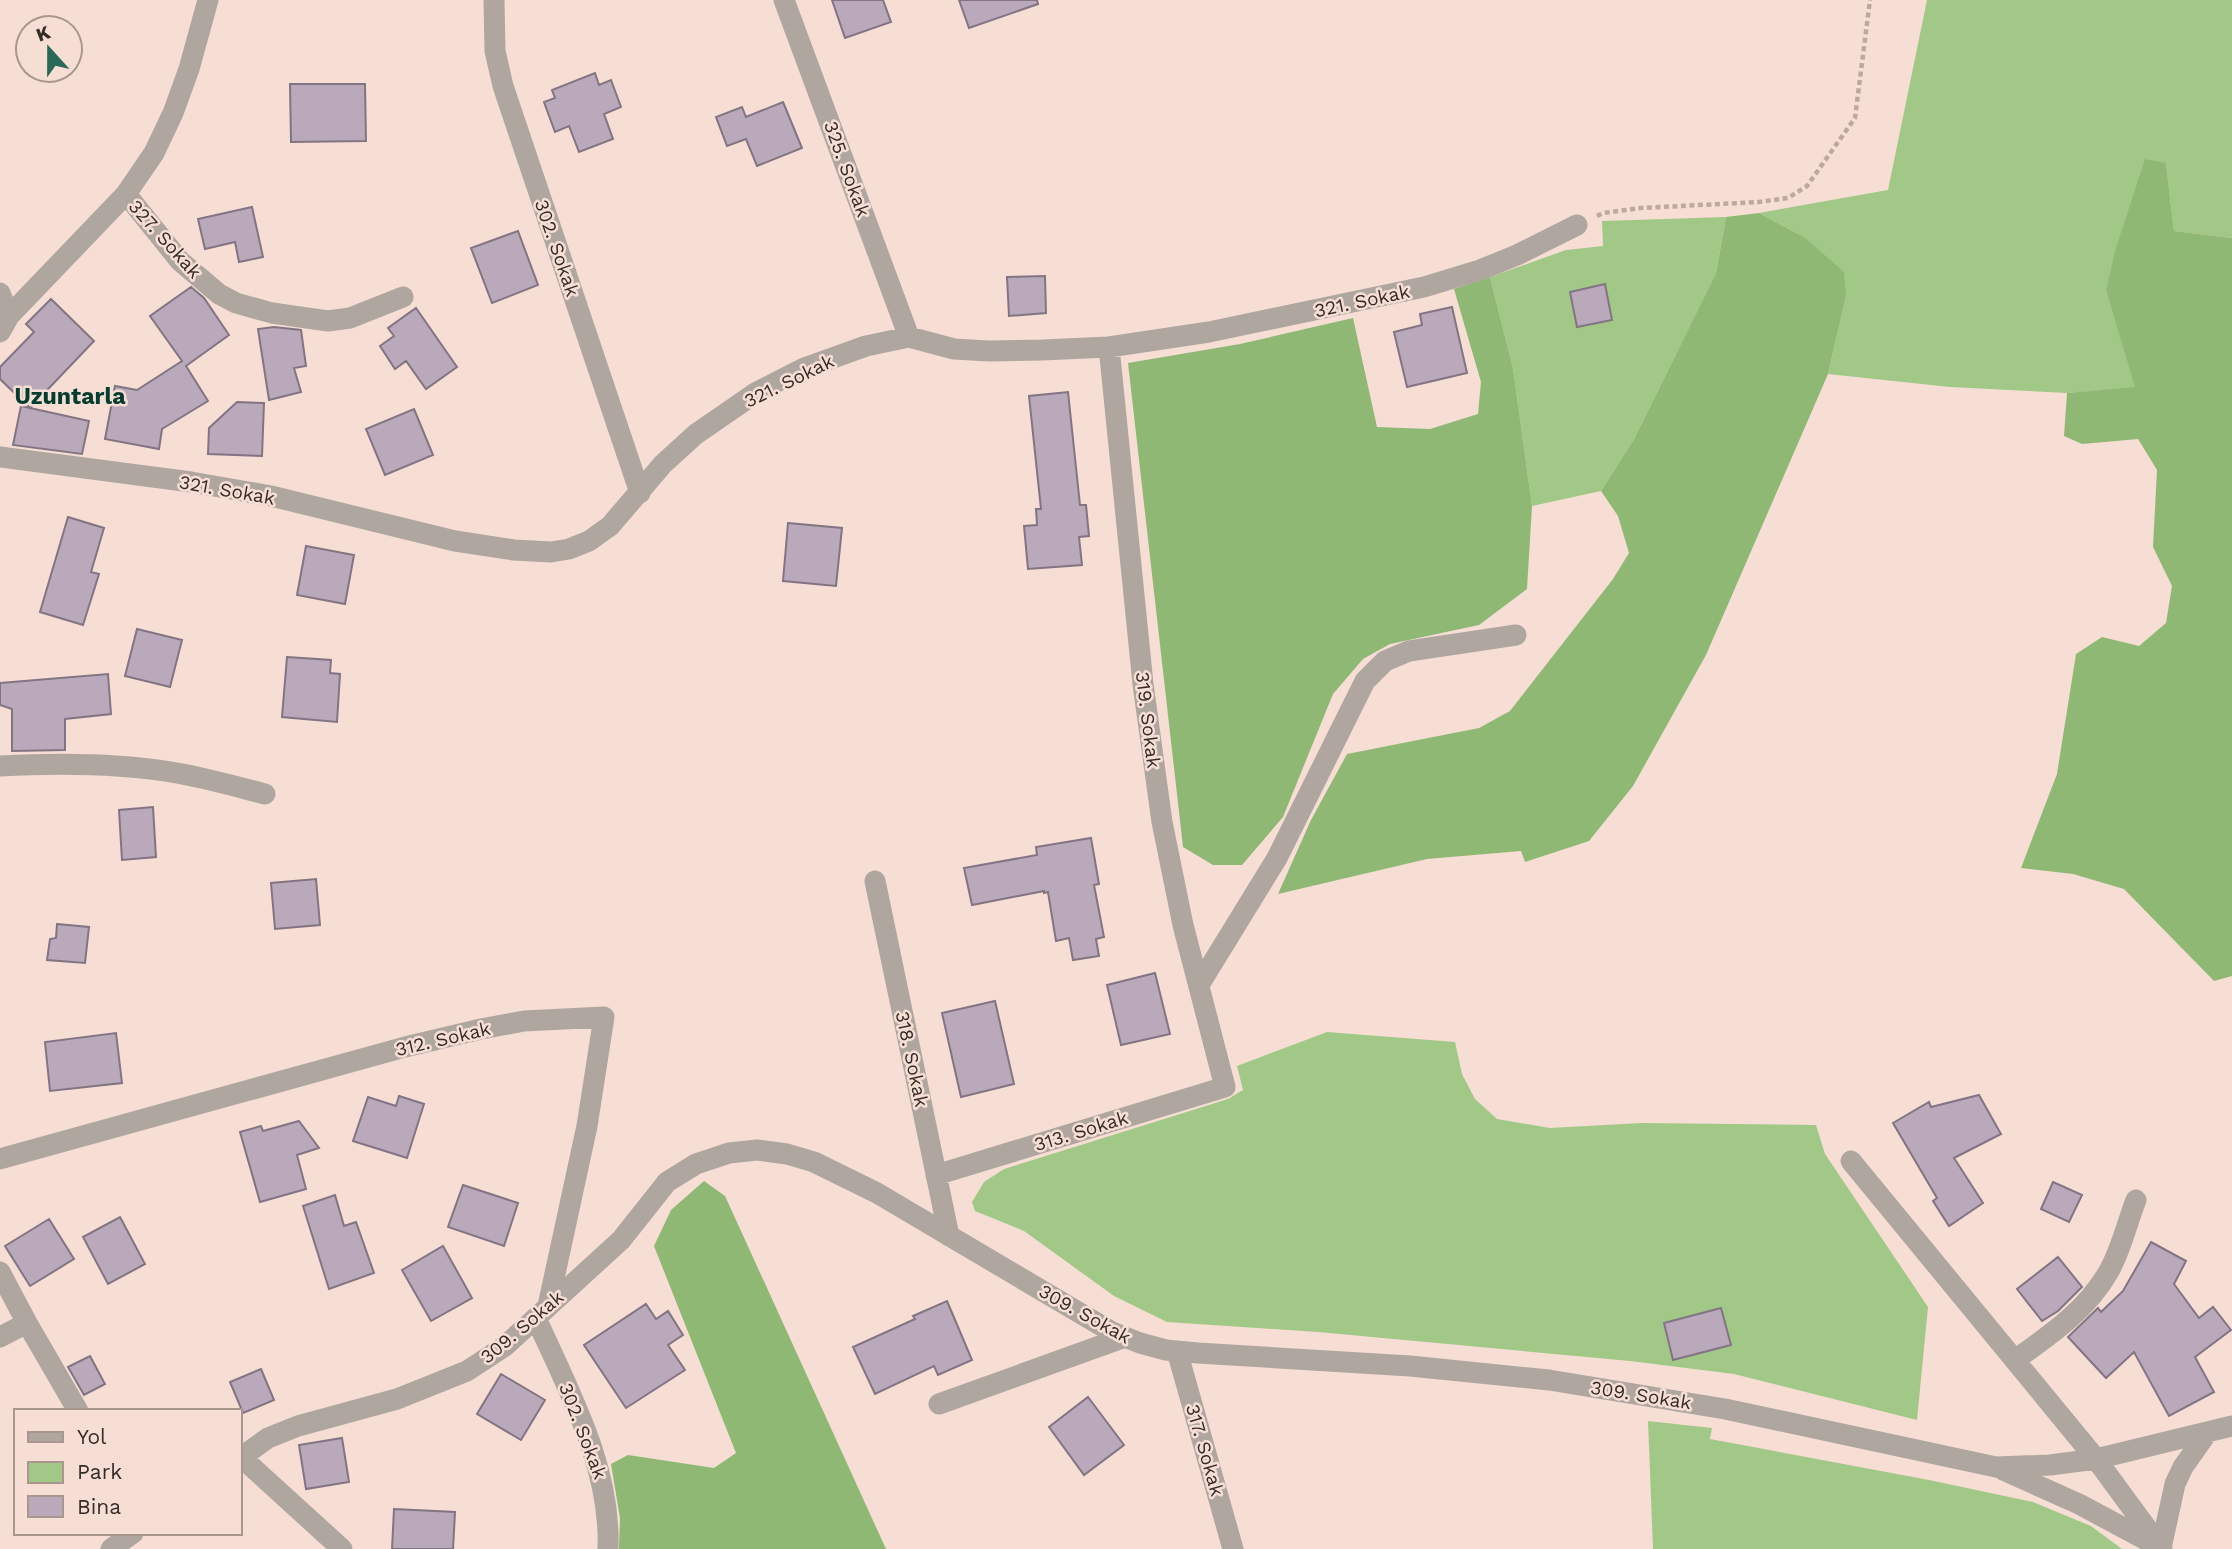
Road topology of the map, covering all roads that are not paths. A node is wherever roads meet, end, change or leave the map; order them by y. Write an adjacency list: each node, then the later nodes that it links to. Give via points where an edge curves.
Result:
1 (208, 0): 4 (street, via 173,113 154,153)
2 (494, 0): 12 (street, 302. Sokak, via 495,51 503,86)
3 (784, 0): 9 (street, 325. Sokak)
4 (126, 194): 7 (street, 327. Sokak, via 180,261 236,303 328,321 350,318); 8 (street)
5 (1577, 225): 10 (street, 321. Sokak, via 1504,260 1424,287 1209,332)
6 (0, 293): 8 (street)
7 (403, 298)
8 (4, 324)
9 (909, 337): 10 (street, 321. Sokak, via 954,349 989,352); 12 (street, 321. Sokak, via 866,346 802,369 757,392 696,435 663,464)
10 (1109, 347): 17 (street, 319. Sokak, via 1143,684 1162,822)
11 (0, 457): 12 (street, 321. Sokak, via 271,496 455,541 514,550 551,552 589,541)
12 (640, 493)
13 (1516, 635): 17 (street, via 1409,651 1385,662 1365,681 1277,858)
14 (0, 766): 15 (street, via 130,767)
15 (265, 793)
16 (875, 881): 21 (street, 318. Sokak)
17 (1199, 985): 18 (street, 319. Sokak)
18 (1225, 1087): 21 (street, 313. Sokak)
19 (0, 1159): 25 (street, 312. Sokak, via 481,1029 524,1021 604,1017 587,1126)
20 (1851, 1161): 30 (street)
21 (936, 1175): 23 (street, 318. Sokak)
22 (2136, 1200): 30 (street, via 2110,1270 2092,1296 2067,1322)
23 (949, 1236): 25 (street, 309. Sokak, via 877,1192 814,1162 757,1150 729,1153 696,1164 667,1182 621,1240); 28 (street, 309. Sokak)
24 (0, 1272): 26 (street)
25 (542, 1312): 35 (street, 309. Sokak, via 505,1346 467,1371 397,1399 298,1426 268,1438); 43 (street, 302. Sokak, via 604,1485)
26 (27, 1323): 27 (street); 32 (street)
27 (0, 1337)
28 (1125, 1337): 29 (street, 309. Sokak); 31 (street)
29 (1177, 1351): 38 (street, 309. Sokak, via 1549,1380 1725,1409); 44 (street, 317. Sokak)
30 (2015, 1360): 36 (street)
31 (939, 1404)
32 (77, 1409)
33 (2232, 1426): 34 (street, 309. Sokak)
34 (2207, 1433): 36 (street, 309. Sokak); 40 (street, via 2175,1484)
35 (242, 1457)
36 (2096, 1459): 38 (street, 309. Sokak); 40 (street)
37 (242, 1460): 42 (street)
38 (1996, 1467): 40 (street)
39 (130, 1535): 41 (street)
40 (2162, 1548)
41 (111, 1549)
42 (342, 1549)
43 (608, 1549)
44 (1233, 1549)

